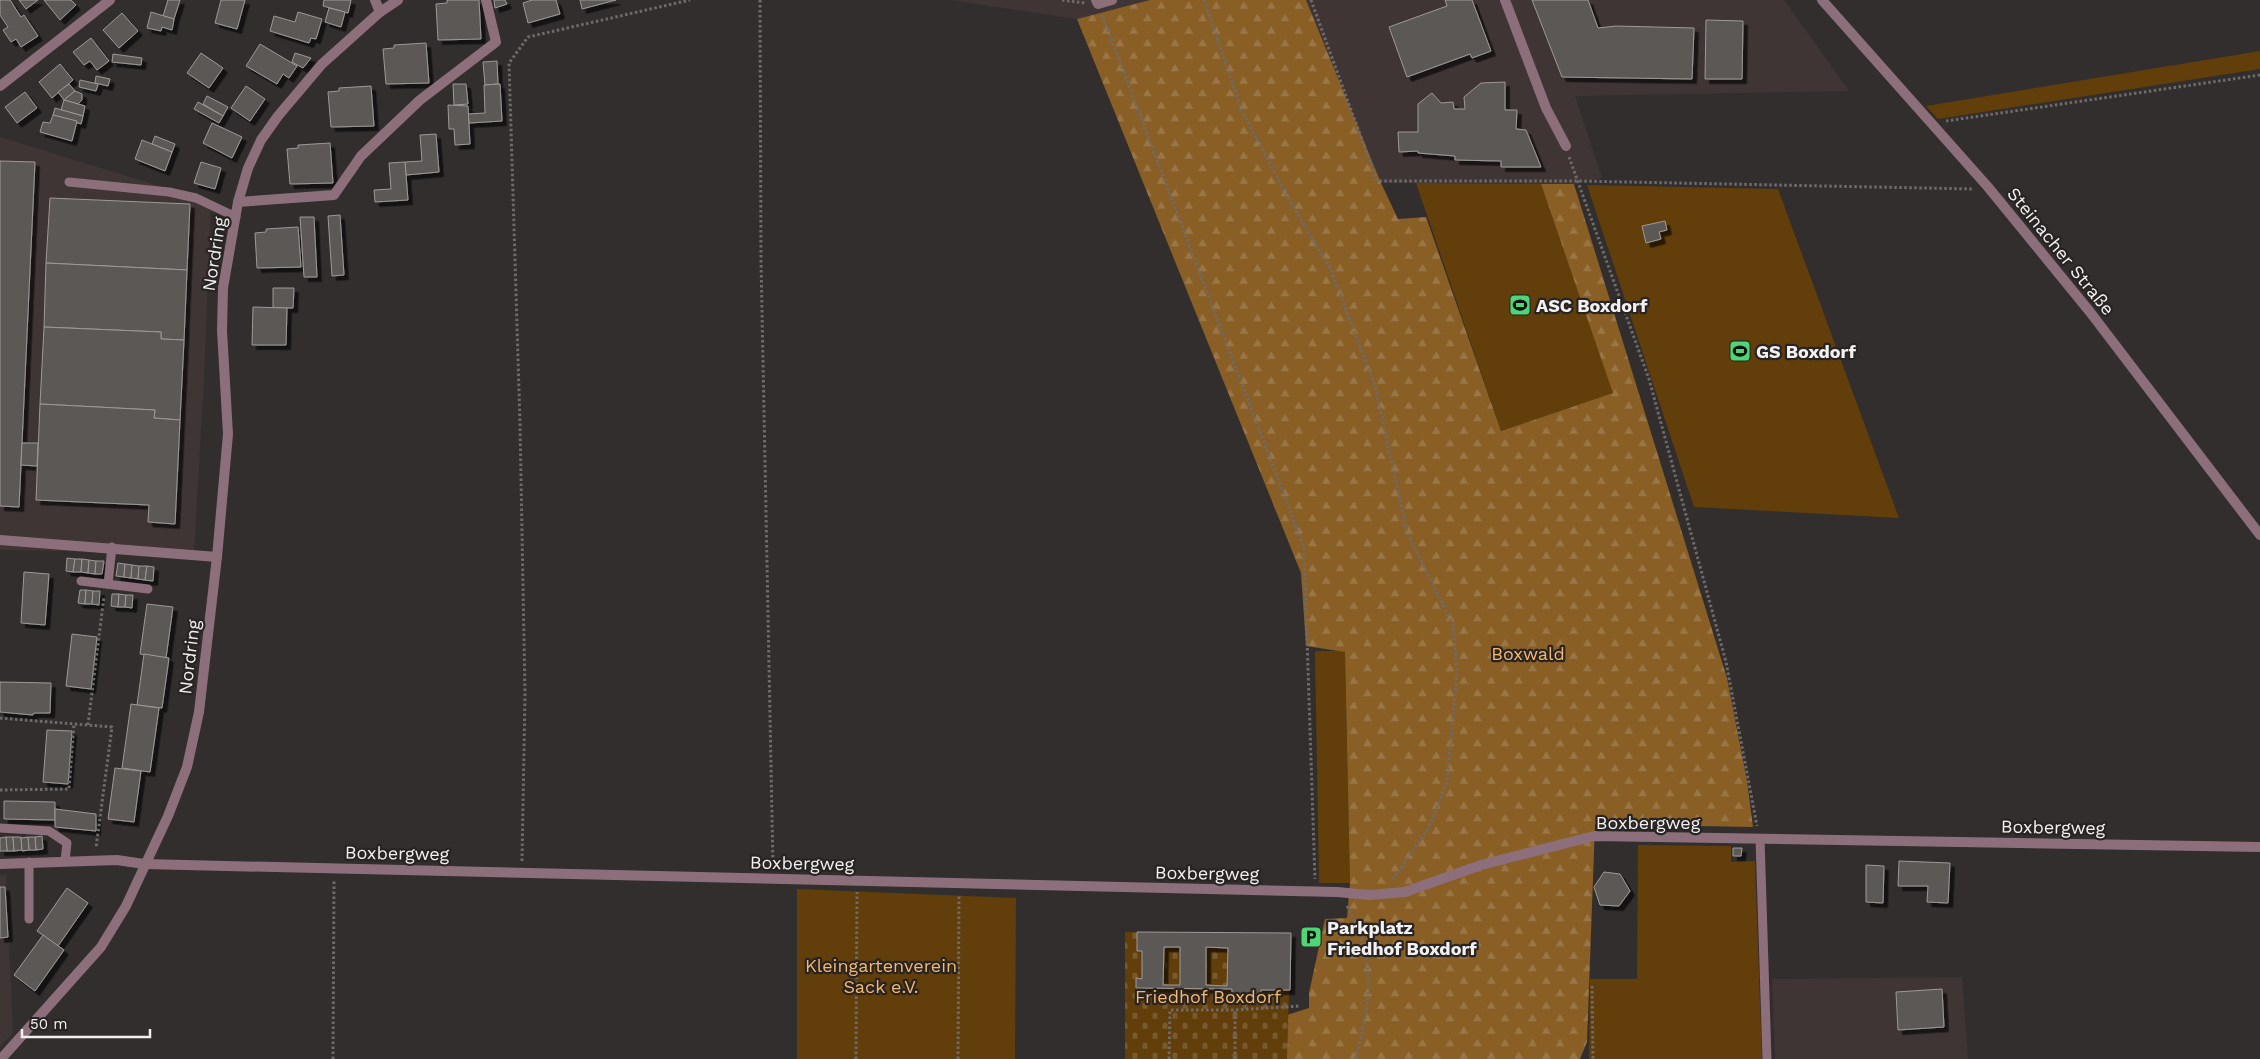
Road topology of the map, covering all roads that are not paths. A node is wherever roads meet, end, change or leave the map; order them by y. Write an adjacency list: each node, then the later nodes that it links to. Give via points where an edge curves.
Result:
1 (110, 0): 10 (street)
2 (375, 0): 9 (street)
3 (398, 0): 9 (street, Nordring)
4 (486, 0): 13 (street, Nordring, via 496,42 420,100 361,156 334,195)
5 (1112, 0): 8 (street)
6 (1505, 0): 11 (street, via 1546,108)
7 (1822, 0): 15 (street, Steinacher Straße, via 1988,187 2090,312)
8 (1097, 2)
9 (380, 12): 13 (street, Nordring, via 322,64 278,116 261,140)
10 (0, 86)
11 (1566, 146)
12 (69, 182): 14 (lane, via 187,196)
13 (238, 202): 14 (street, Nordring)
14 (236, 217): 18 (street, Nordring, via 223,288 228,434)
15 (2260, 535)
16 (0, 540): 17 (street)
17 (112, 547): 18 (street); 20 (lane)
18 (217, 557): 28 (street, Nordring, via 198,712 187,767)
19 (81, 581): 20 (lane)
20 (106, 588): 21 (lane)
21 (148, 589)
22 (0, 828): 25 (lane, via 49,831 67,843)
23 (1760, 838): 24 (street, Boxbergweg); 28 (street, Boxbergweg, via 1594,836 1481,865 1405,892 1370,895); 31 (lane)
24 (2260, 848)
25 (65, 861): 26 (street, Boxbergweg); 28 (street, Boxbergweg, via 118,860)
26 (29, 862): 27 (street, Boxbergweg); 29 (lane)
27 (0, 864)
28 (144, 864): 30 (street, Nordring, via 126,906 101,947)
29 (29, 919)
30 (1, 1059)
31 (1767, 1059)

